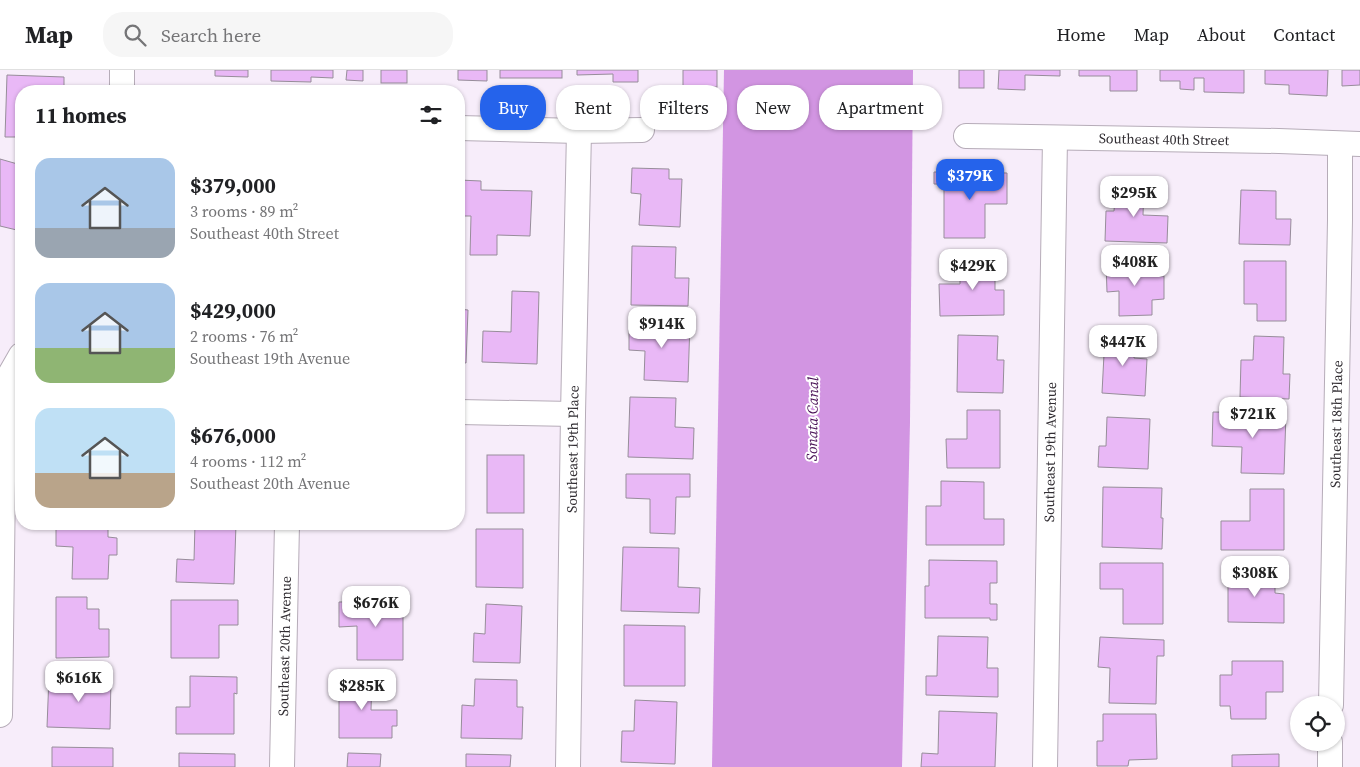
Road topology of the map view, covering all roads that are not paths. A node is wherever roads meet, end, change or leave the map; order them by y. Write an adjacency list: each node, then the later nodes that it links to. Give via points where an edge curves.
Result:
1 (122, 70): 2 (street)
2 (122, 85)
3 (465, 128): 5 (street)
4 (642, 130): 5 (street)
5 (579, 131): 12 (street, Southeast 19th Place)
6 (966, 136): 7 (street, Southeast 40th Street)
7 (1055, 138): 8 (street, Southeast 40th Street); 19 (street, Southeast 19th Avenue)
8 (1350, 144): 14 (street, Southeast 18th Place, via 1340,220)
9 (15, 365): 10 (street, via 6,381)
10 (8, 404): 15 (street)
11 (465, 412): 12 (street)
12 (573, 414): 18 (street, Southeast 19th Place)
13 (287, 530): 17 (street, Southeast 20th Avenue)
14 (1331, 696)
15 (0, 715)
16 (1330, 751): 20 (street)
17 (282, 767)
18 (568, 767)
19 (1045, 767)
20 (1330, 767)

